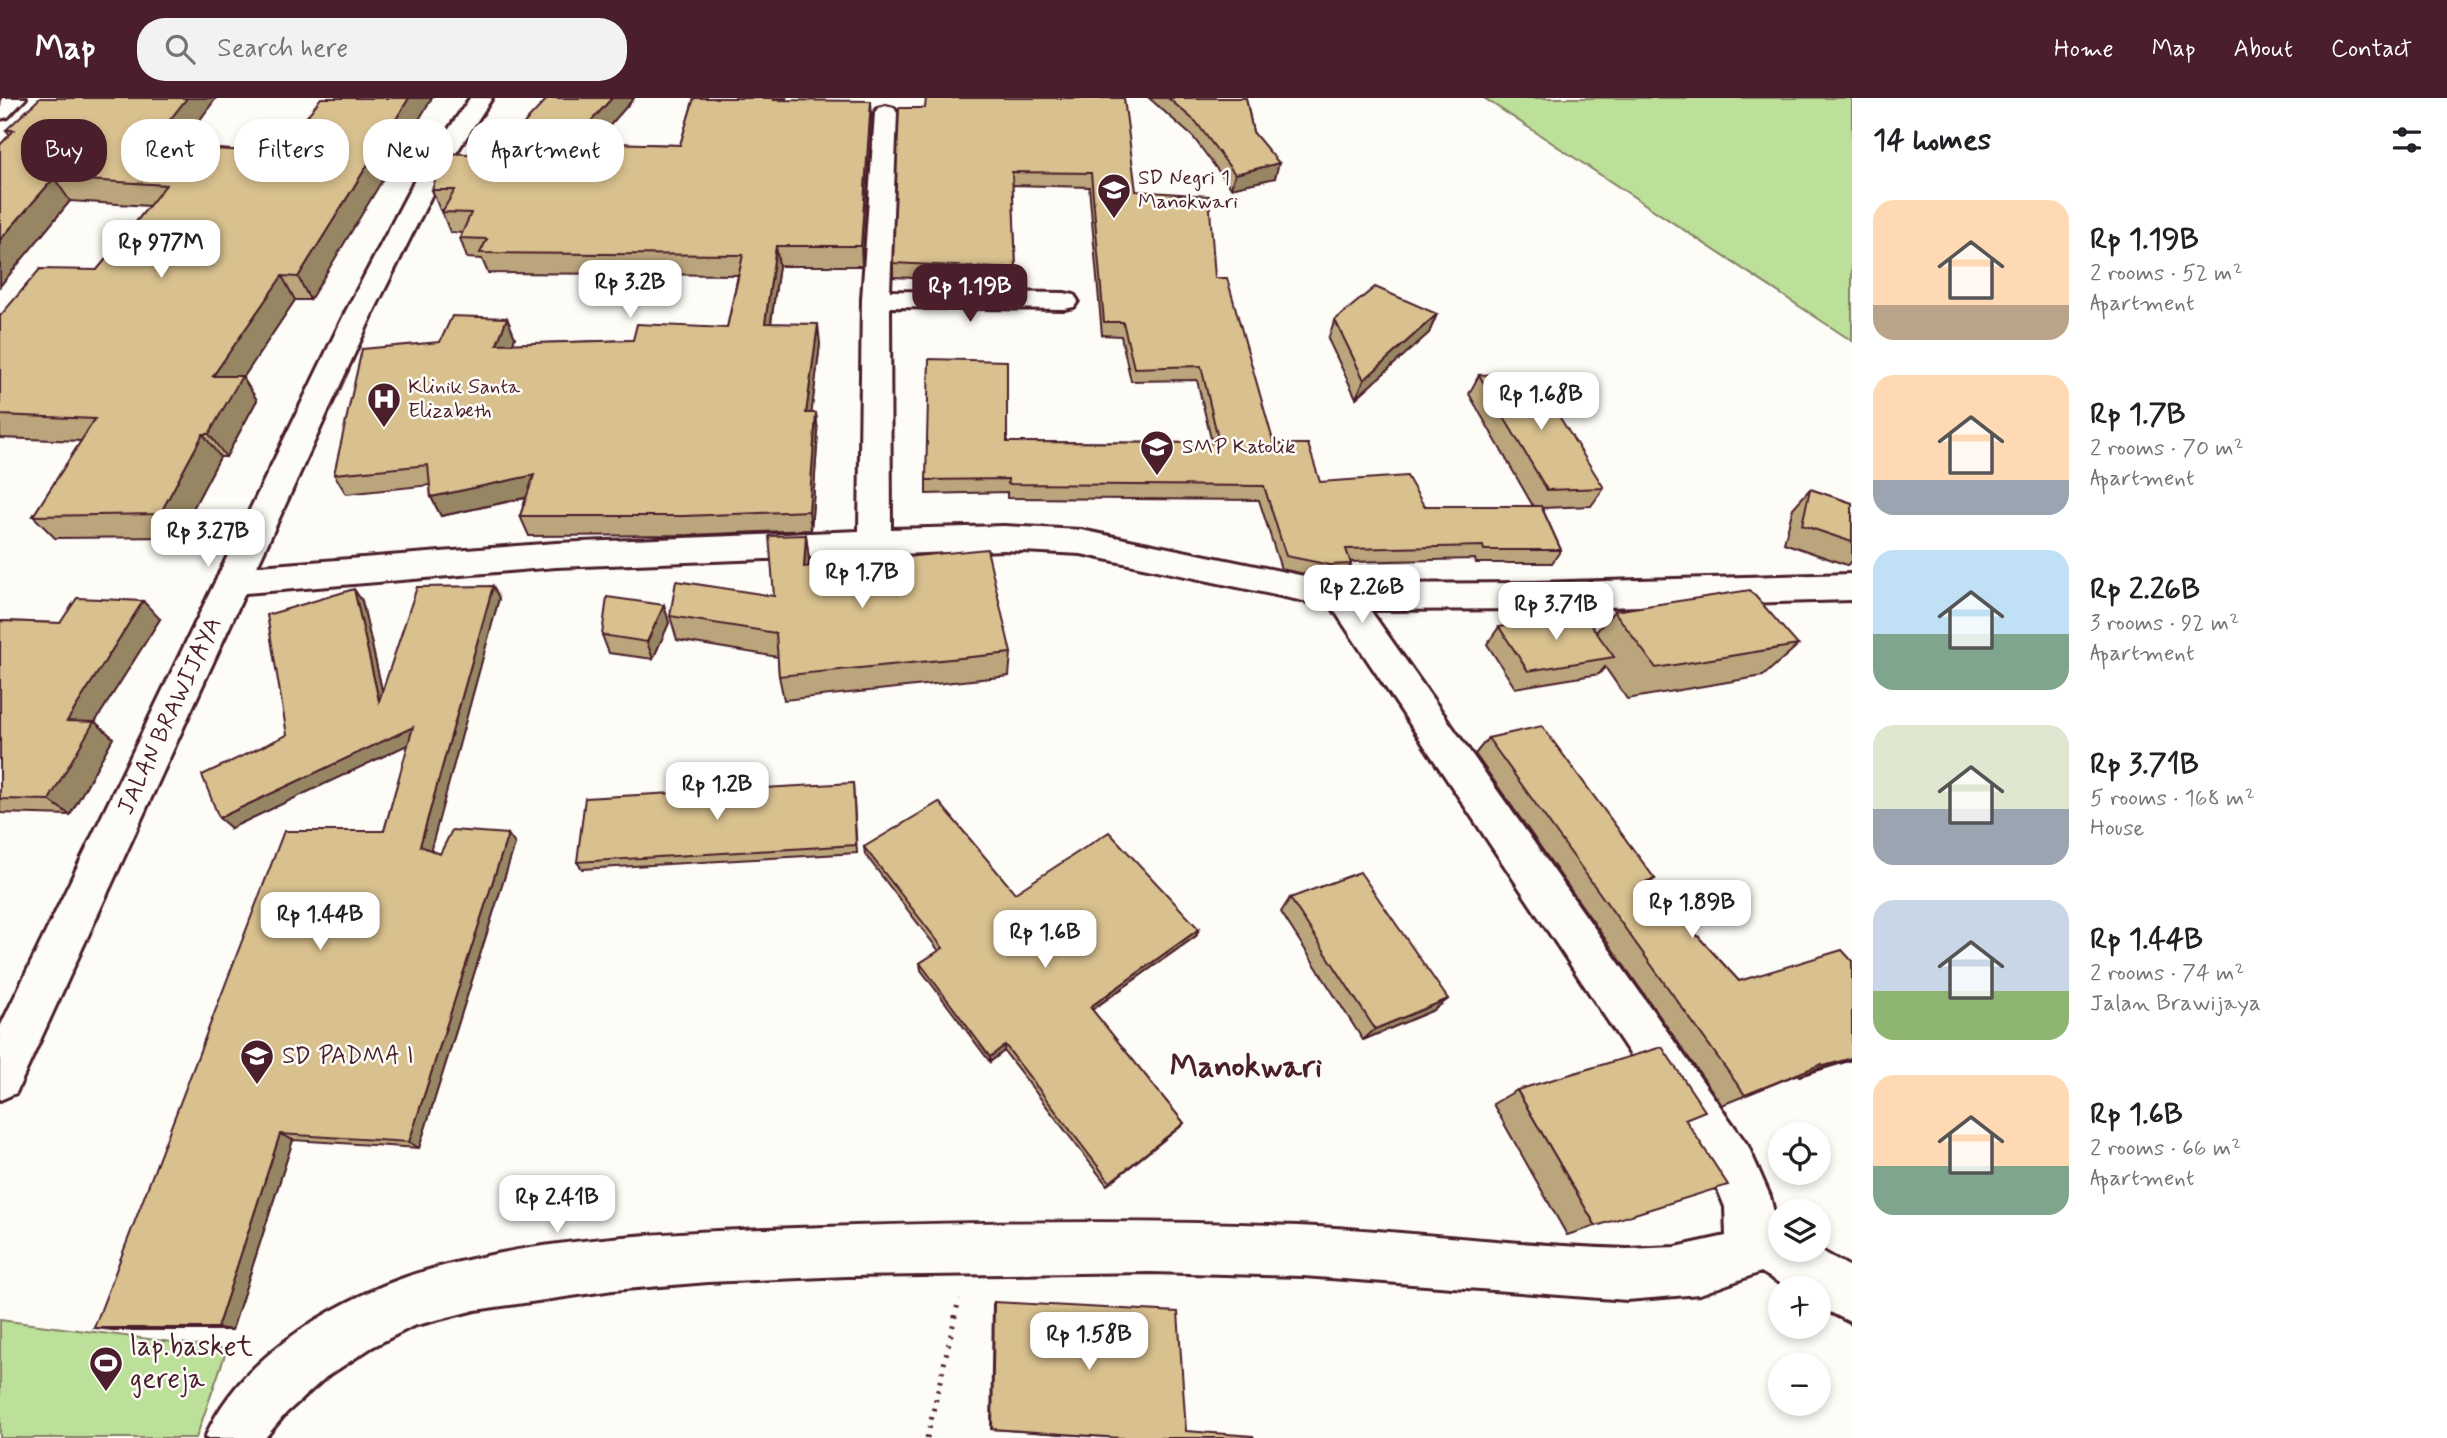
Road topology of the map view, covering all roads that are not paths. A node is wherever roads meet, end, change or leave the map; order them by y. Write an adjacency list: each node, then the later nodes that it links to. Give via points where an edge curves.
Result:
1 (15, 98): 3 (main road)
2 (481, 98): 8 (main road, JALAN BRAWIJAYA, via 429,176 359,311)
3 (0, 112)
4 (886, 113): 5 (main road)
5 (876, 299): 6 (main road); 7 (main road)
6 (1063, 301)
7 (875, 542): 8 (main road, via 556,555); 10 (main road, via 990,538 1081,542)
8 (233, 581): 11 (main road, JALAN BRAWIJAYA)
9 (1852, 587): 10 (main road)
10 (1343, 597): 12 (main road, via 1731,1163 1748,1200)
11 (0, 1077)
12 (1753, 1239): 13 (main road); 14 (main road, via 1747,1253 1726,1262 1641,1276 1265,1249 972,1246 600,1265 438,1292 342,1332 285,1373)
13 (1852, 1297)
14 (232, 1438)

